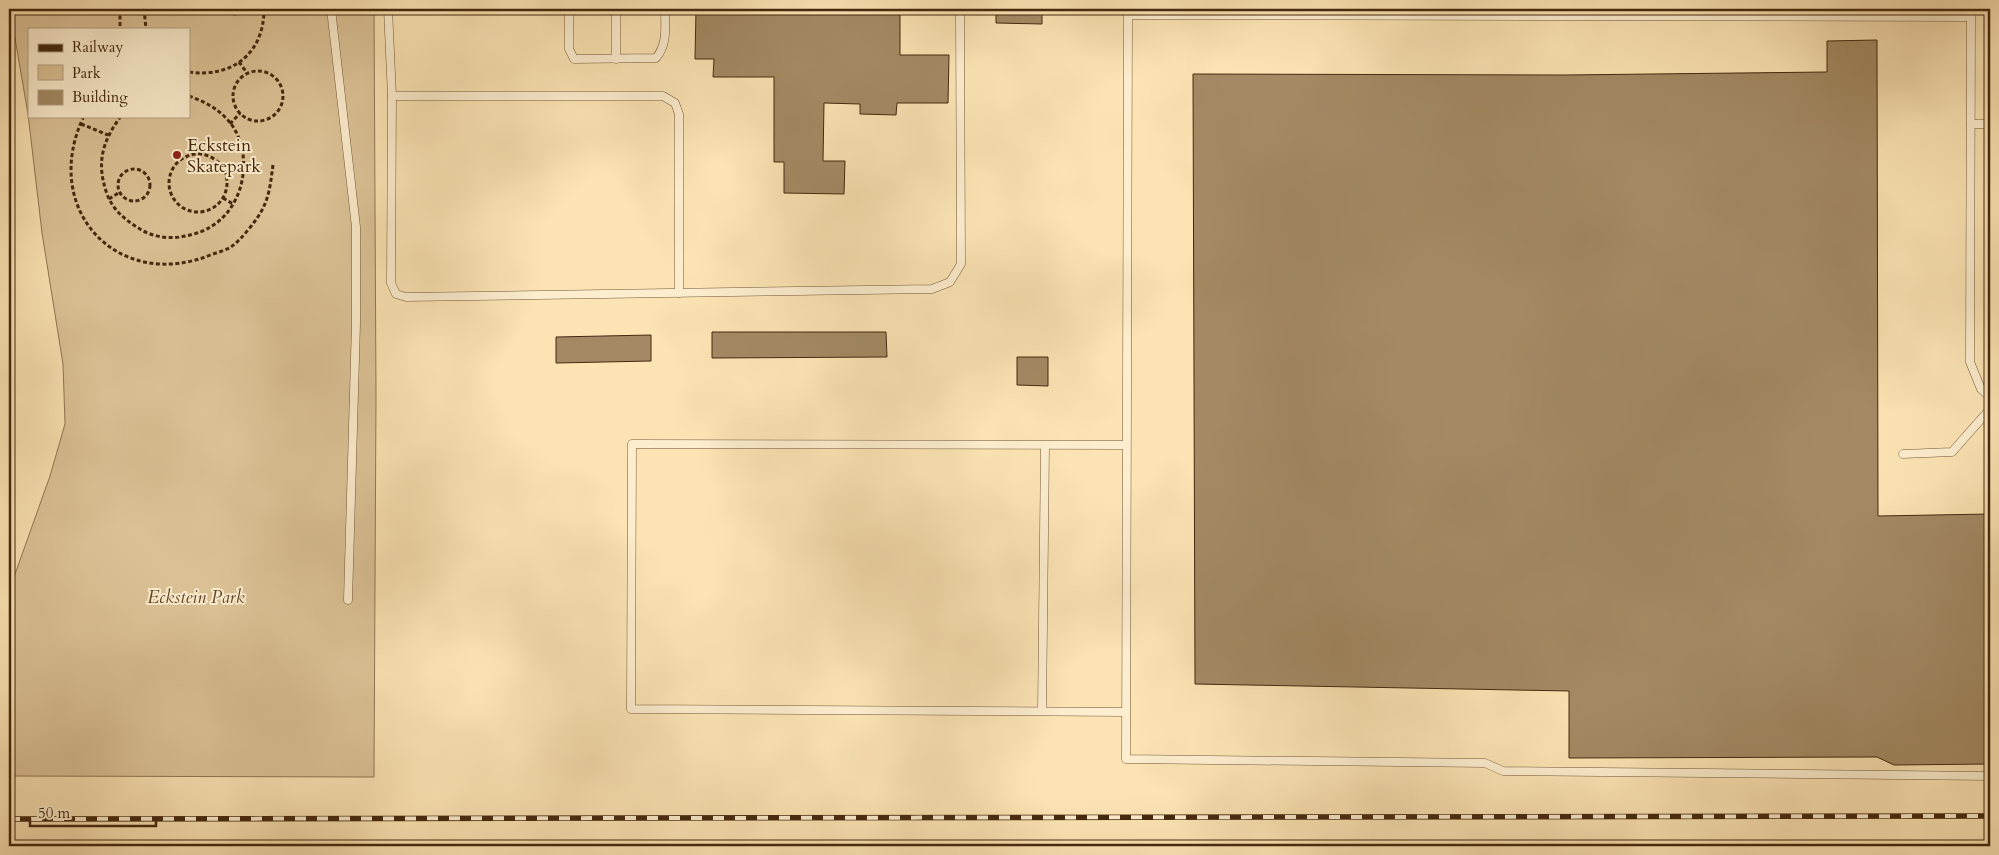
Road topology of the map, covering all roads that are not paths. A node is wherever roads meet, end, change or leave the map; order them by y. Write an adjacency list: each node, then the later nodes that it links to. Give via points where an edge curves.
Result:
1 (331, 9): 17 (lane, via 356,227)
2 (388, 9): 8 (lane)
3 (569, 9): 7 (lane, via 569,50 574,59)
4 (616, 9): 7 (lane)
5 (665, 9): 7 (lane, via 665,41 656,58)
6 (960, 9): 11 (lane, via 961,264 950,282 932,289)
7 (616, 59)
8 (392, 96): 11 (lane, via 663,96 674,103 679,114); 11 (lane, via 392,283 396,294 406,297)
9 (1971, 124): 10 (lane); 12 (lane, via 1970,362 1981,389); 14 (lane, via 1971,18 1128,15)
10 (1990, 124)
11 (679, 293)
12 (1990, 397)
13 (1990, 409): 16 (lane, via 1952,452)
14 (1126, 445): 15 (lane); 19 (lane)
15 (1045, 446): 18 (lane); 18 (lane, via 632,444 631,709)
16 (1903, 454)
17 (348, 600)
18 (1042, 711): 19 (lane)
19 (1125, 712): 20 (lane, via 1126,759 1485,764 1503,771)
20 (1990, 776)

